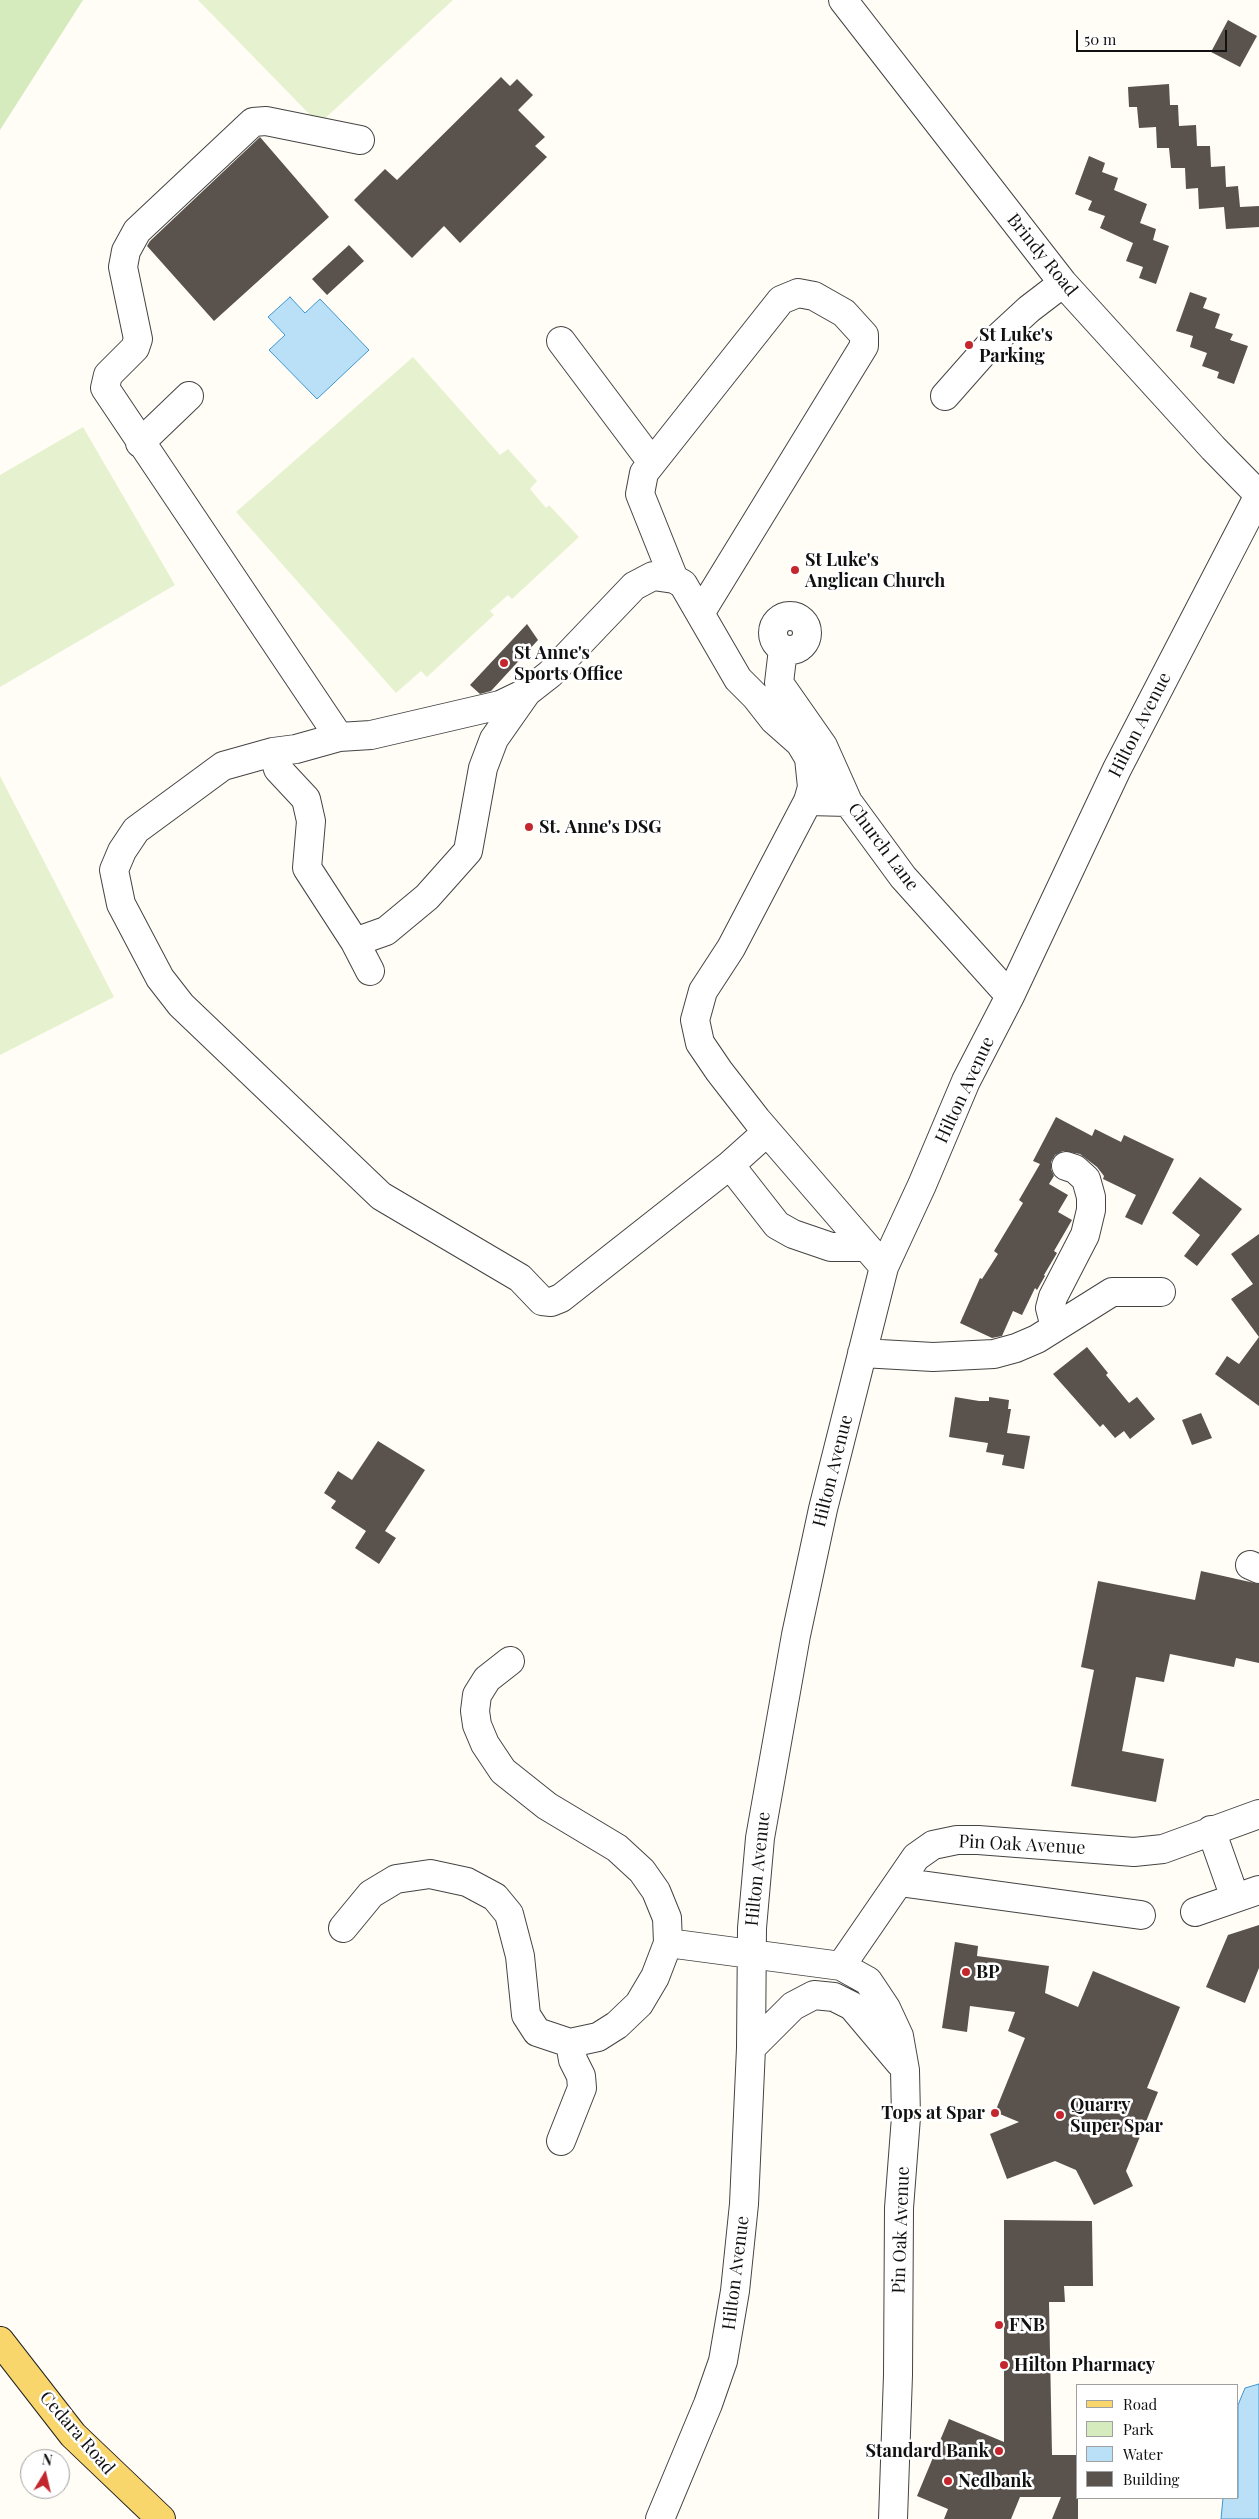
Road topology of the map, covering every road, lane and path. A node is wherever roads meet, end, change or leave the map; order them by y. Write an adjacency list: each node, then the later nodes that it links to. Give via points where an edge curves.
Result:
1 (843, 0): 3 (street, Brindy Road)
2 (360, 140): 7 (street, via 266,121 253,122 137,232 126,251 123,267 138,338 135,348 108,375 105,388)
3 (1063, 283): 6 (street, via 990,345); 9 (street, Brindy Road)
4 (561, 341): 8 (street)
5 (188, 396): 7 (street)
6 (945, 396)
7 (140, 443): 14 (street)
8 (651, 461): 10 (street, via 644,473 640,494); 11 (street, via 781,300 798,293 814,296 844,313 864,336 860,355)
9 (1259, 495): 20 (street, Hilton Avenue, via 1117,769)
10 (674, 579): 11 (street, via 683,584); 13 (street, via 653,576 642,580 550,674)
11 (701, 612): 16 (street, via 738,679 774,720 800,743 809,758 812,787)
12 (783, 648): 17 (street, Church Lane, via 778,683 822,746)
13 (527, 692): 14 (street, via 500,705 453,717 371,735); 18 (street, via 494,739 482,768 468,852 427,897 386,931)
14 (339, 737): 15 (street)
15 (274, 752): 18 (street, via 278,769 306,799 311,821 307,868); 22 (street, via 223,766 136,830 114,870 121,904 160,978 181,1005 381,1196 520,1278 542,1301 551,1302 561,1298)
16 (808, 801): 17 (street); 21 (street, via 731,948 703,991 695,1020 700,1043)
17 (848, 802): 20 (street, Church Lane, via 903,877)
18 (355, 942): 19 (street)
19 (370, 971)
20 (1010, 996): 25 (street, Hilton Avenue, via 966,1081)
21 (767, 1132): 22 (street); 24 (street)
22 (730, 1165): 24 (street, via 777,1224 793,1234 831,1247)
23 (1066, 1166): 27 (street, via 1086,1179 1092,1197 1089,1223 1053,1297 1050,1308)
24 (866, 1247): 25 (street)
25 (884, 1267): 28 (street, Hilton Avenue)
26 (1161, 1292): 27 (street, via 1112,1292)
27 (1055, 1326): 28 (street, via 1030,1342 994,1354 933,1357)
28 (862, 1353): 38 (street, Hilton Avenue, via 796,1635 760,1838)
29 (510, 1661): 37 (street, via 487,1679 477,1695 477,1726 485,1744 503,1771 547,1806 617,1848 642,1871 656,1890 667,1918)
30 (1259, 1814): 31 (street, Pin Oak Avenue)
31 (1211, 1830): 32 (street, Pin Oak Avenue, via 1163,1849 1134,1852 957,1840 933,1845 916,1857); 33 (street)
32 (899, 1882): 35 (street); 39 (street, Pin Oak Avenue)
33 (1247, 1894): 34 (street)
34 (1195, 1912)
35 (1141, 1914)
36 (343, 1928): 40 (street, via 371,1894 396,1879 430,1874 467,1882 496,1897 509,1914 520,1956 526,2015 537,2032)
37 (668, 1943): 38 (street, Pin Oak Avenue); 40 (street, via 639,2004 617,2025 598,2037)
38 (751, 1955): 39 (street, Pin Oak Avenue); 41 (street, Hilton Avenue)
39 (841, 1966): 42 (street, Pin Oak Avenue, via 868,1981 886,2008 899,2036)
40 (570, 2043): 43 (street, via 582,2088)
41 (751, 2048): 42 (street, via 793,2006 814,1995 834,1997 852,2006); 46 (street, Hilton Avenue, via 744,2204 735,2292 723,2361)
42 (906, 2070): 47 (street, Pin Oak Avenue, via 899,2208)
43 (561, 2141)
44 (0, 2341): 45 (main road, Cedara Road, via 74,2435)
45 (161, 2519)
46 (660, 2519)
47 (893, 2519)

